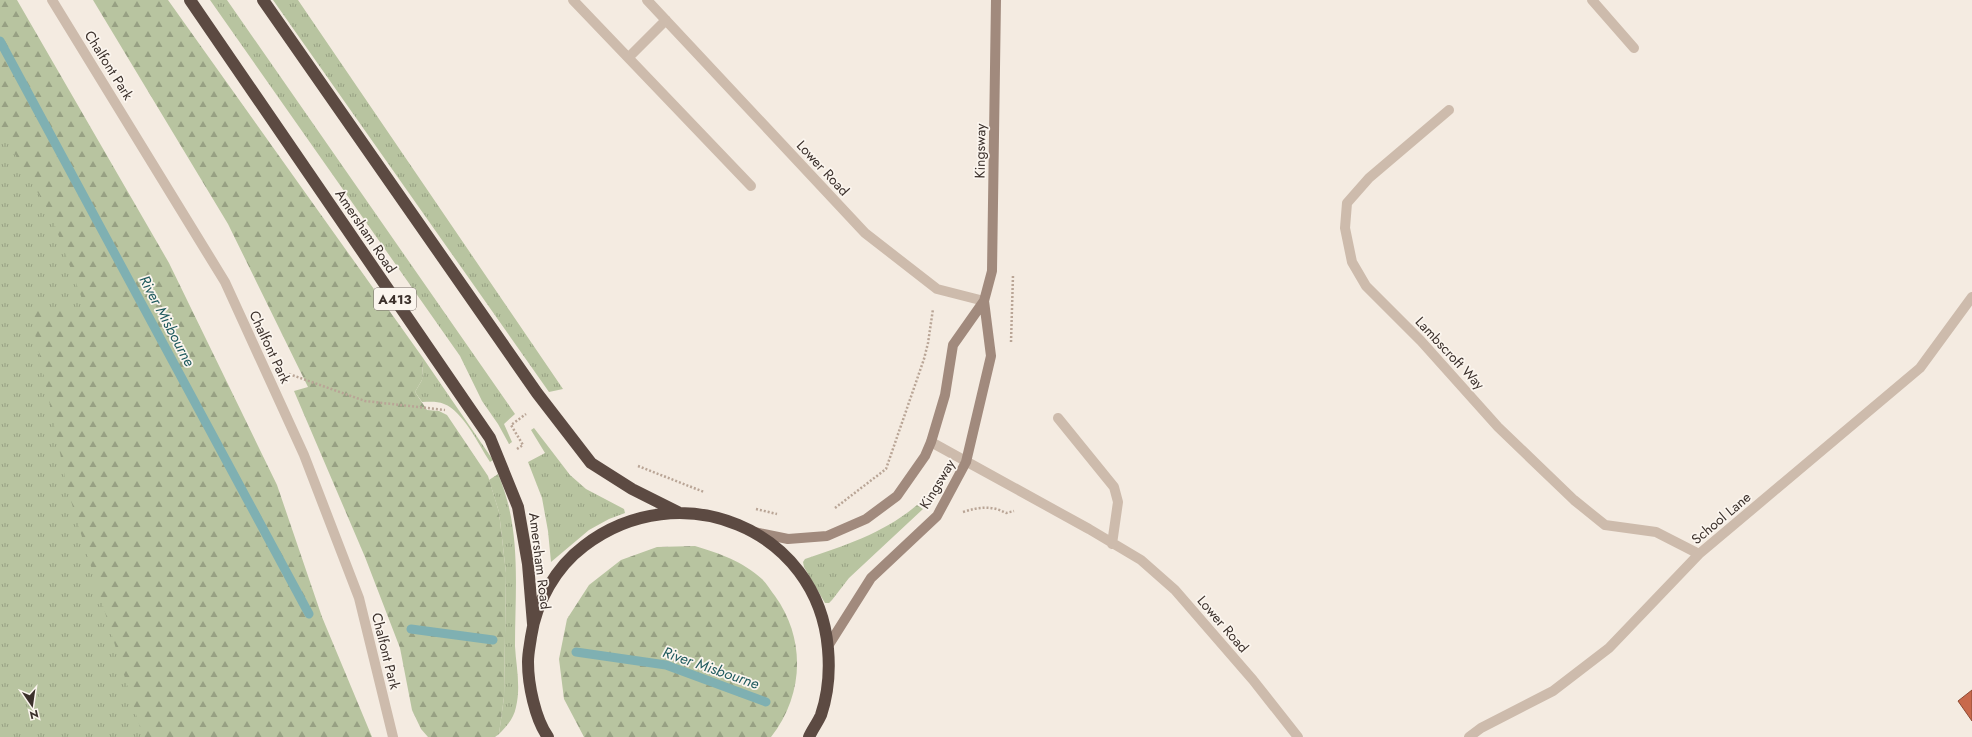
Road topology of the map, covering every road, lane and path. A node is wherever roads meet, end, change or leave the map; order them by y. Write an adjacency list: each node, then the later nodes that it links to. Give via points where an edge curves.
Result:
1 (52, 0): 39 (street, Chalfont Park, via 225,282 304,455 359,598)
2 (190, 0): 23 (highway, Amersham Road / A413, via 490,438)
3 (263, 0): 19 (highway)
4 (573, 0): 10 (street)
5 (647, 0): 8 (street, Lower Road)
6 (996, 0): 16 (main road, Kingsway, via 992,271)
7 (1592, 0): 9 (street)
8 (666, 20): 10 (street); 14 (street, Lower Road, via 865,233)
9 (1634, 48)
10 (629, 57): 12 (street)
11 (1449, 110): 35 (street, Lambscroft Way, via 1369,178 1347,203 1345,228 1352,262 1366,286 1421,341 1498,427 1574,500 1605,525 1656,532)
12 (751, 186)
13 (1014, 270): 17 (path)
14 (937, 289): 16 (street, Lower Road); 28 (path, via 928,343 886,468)
15 (1972, 296): 35 (street, School Lane, via 1920,368)
16 (984, 301): 22 (main road, Kingsway, via 953,345 945,395); 24 (main road, Kingsway, via 991,356)
17 (1011, 343)
18 (282, 372): 20 (path, via 365,401)
19 (544, 402): 23 (path, via 511,425 523,445); 29 (highway, via 591,463)
20 (449, 410)
21 (1058, 418): 34 (street, via 1114,487 1118,502)
22 (931, 442): 24 (street, Lower Road); 33 (main road, Kingsway, via 925,456 897,496 866,520 827,536 788,539)
23 (499, 462): 36 (highway, Amersham Road / A413, via 518,507 528,564)
24 (966, 462): 34 (street, Lower Road); 37 (main road, Kingsway, via 937,516 871,578)
25 (633, 463): 26 (path)
26 (706, 493)
27 (750, 507): 32 (path)
28 (834, 510)
29 (678, 512): 33 (highway, via 717,517); 36 (highway, via 650,515 623,523 598,535 576,553 557,574 546,592)
30 (961, 513): 31 (path, via 978,507 996,508)
31 (1006, 513)
32 (780, 514)
33 (754, 532): 37 (highway, via 786,556 810,587 826,628)
34 (1112, 544): 41 (street, Lower Road, via 1140,560 1175,590 1253,680)
35 (1699, 554): 42 (street, School Lane, via 1609,648 1552,692 1481,728)
36 (533, 624): 38 (highway, via 528,661 532,698)
37 (828, 646): 40 (highway, via 830,672 821,715)
38 (543, 736)
39 (393, 737)
40 (808, 737)
41 (1298, 737)
42 (1469, 737)

